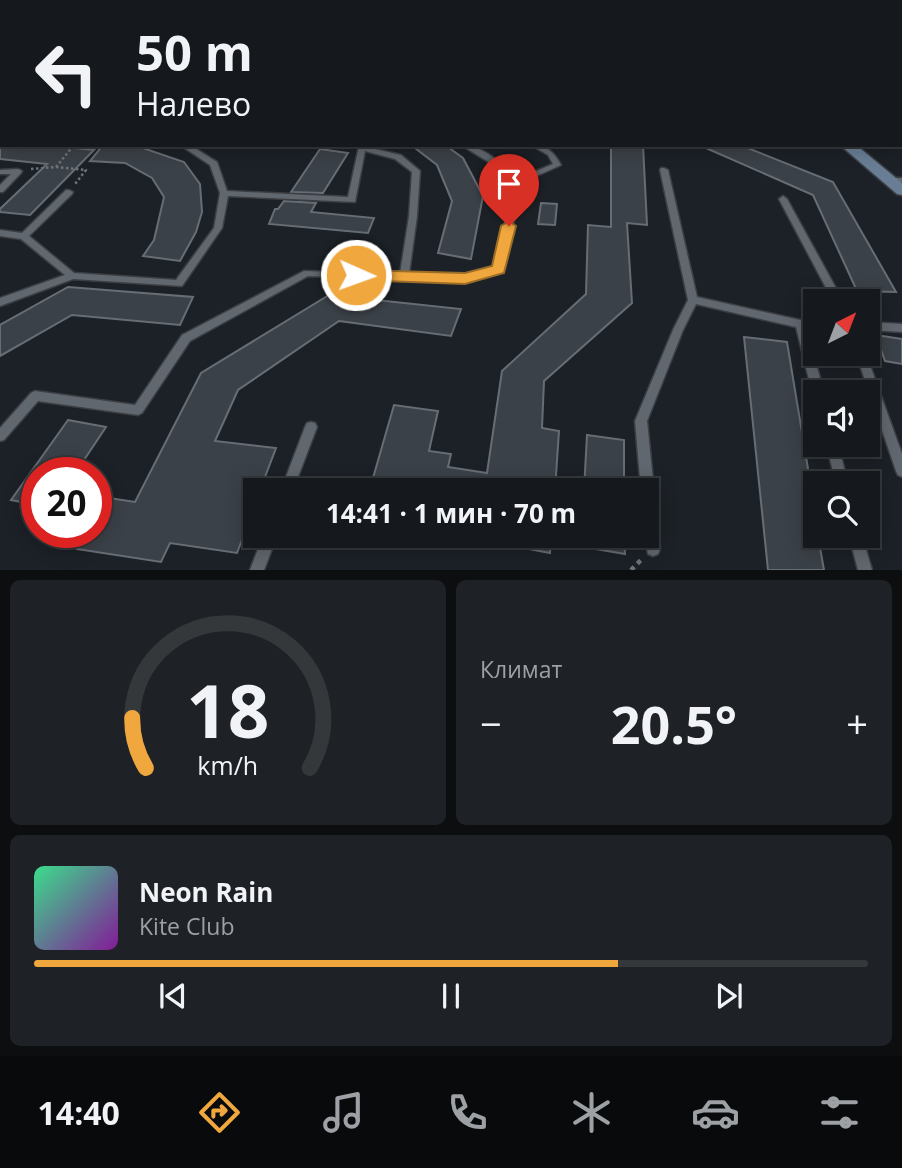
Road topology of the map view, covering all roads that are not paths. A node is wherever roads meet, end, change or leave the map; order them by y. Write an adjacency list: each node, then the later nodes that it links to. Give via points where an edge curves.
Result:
1 (187, 147): 12 (lane, via 214,164)
2 (358, 147): 12 (lane, via 352,200); 17 (lane, via 398,157 416,171)
3 (469, 147): 8 (lane)
4 (539, 147): 8 (lane, via 551,154 557,165)
5 (850, 147): 9 (main road)
6 (664, 170): 19 (lane)
7 (0, 172): 10 (lane, via 18,171)
8 (519, 181): 17 (lane, via 499,270 465,279)
9 (898, 183)
10 (0, 190)
11 (69, 192): 15 (lane)
12 (224, 193): 16 (lane, via 218,228 179,284)
13 (783, 199): 18 (lane)
14 (0, 233): 15 (lane)
15 (24, 236): 16 (lane)
16 (72, 276): 20 (lane)
17 (404, 277): 27 (lane, via 307,273 186,338 138,410 35,396)
18 (832, 289)
19 (693, 300): 21 (lane); 32 (lane, via 642,421)
20 (0, 302)
21 (800, 324): 25 (lane)
22 (880, 327): 23 (lane)
23 (902, 328)
24 (865, 366): 28 (lane)
25 (815, 380)
26 (311, 427): 29 (lane)
27 (0, 436)
28 (902, 471)
29 (292, 478)
30 (265, 548): 33 (lane)
31 (859, 548): 34 (lane)
32 (653, 549)
33 (257, 569)
34 (865, 569)

